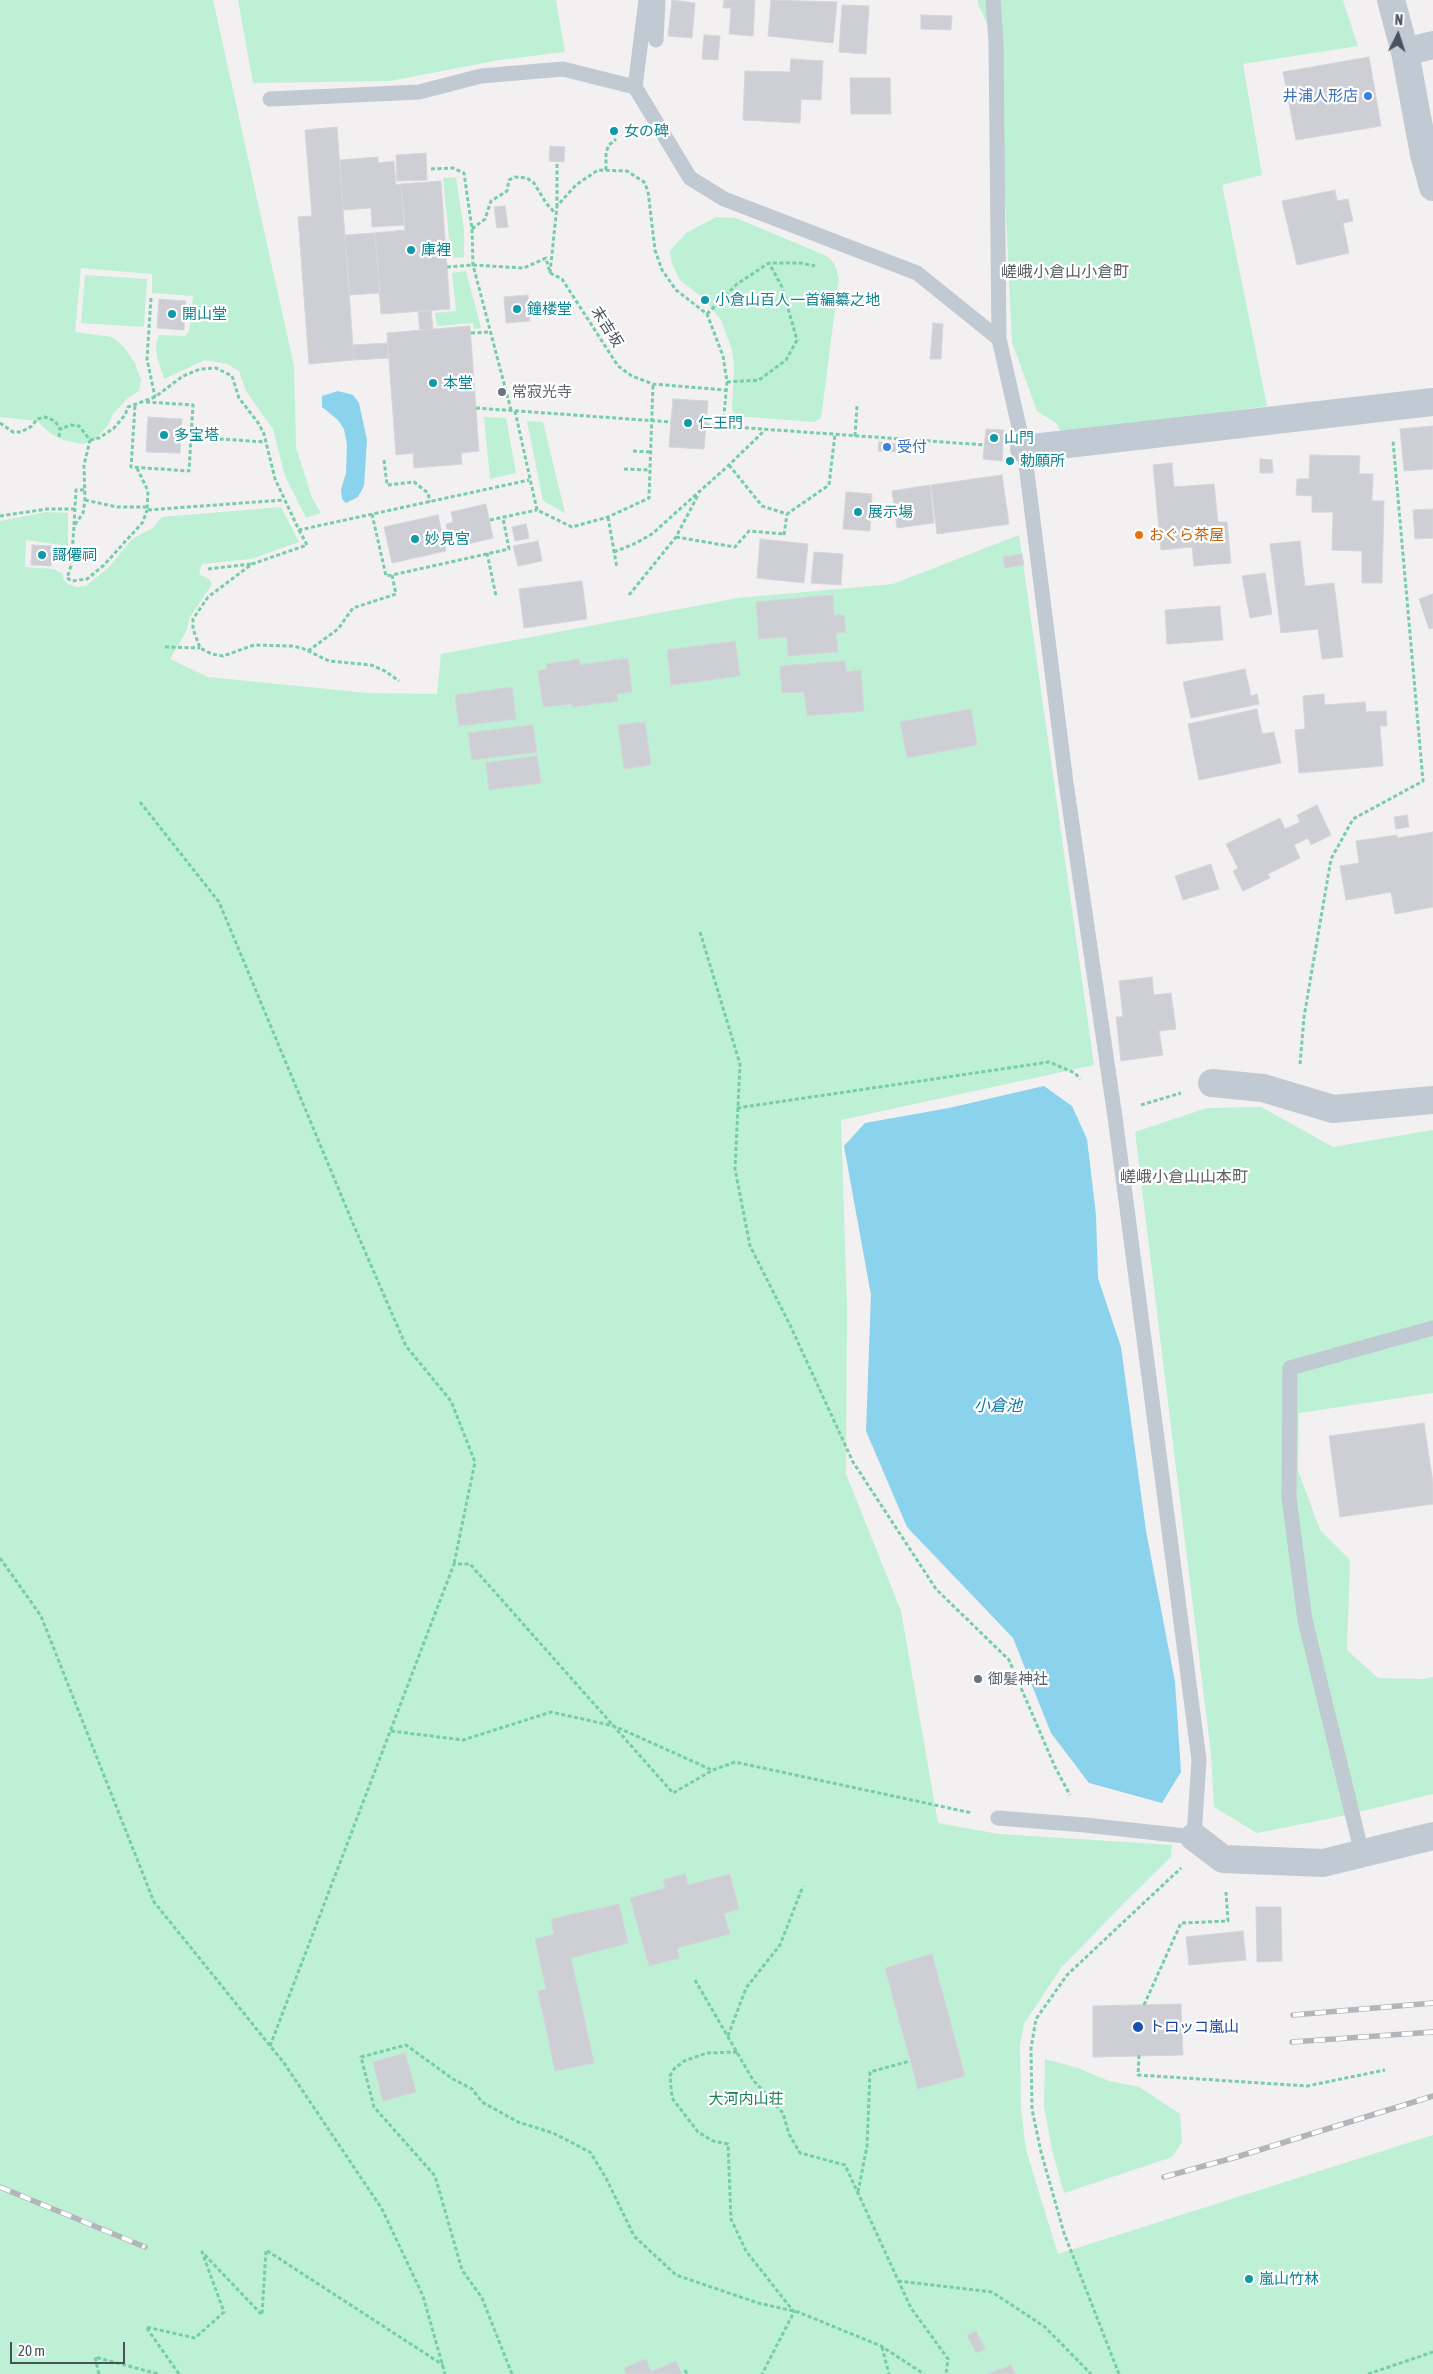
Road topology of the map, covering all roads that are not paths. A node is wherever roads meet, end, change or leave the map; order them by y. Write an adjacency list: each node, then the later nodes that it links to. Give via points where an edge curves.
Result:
1 (646, 0): 8 (lane)
2 (658, 0): 5 (lane)
3 (993, 0): 11 (lane)
4 (1391, 0): 7 (street)
5 (656, 40)
6 (1433, 45): 7 (street)
7 (1405, 52): 10 (street)
8 (634, 87): 9 (lane, via 563,69 481,76 419,92); 11 (lane, via 690,178 724,199 917,273)
9 (270, 99)
10 (1433, 187)
11 (999, 339): 13 (lane)
12 (1433, 402): 13 (street)
13 (1024, 449): 19 (lane, via 1066,783 1112,1100 1199,1760)
14 (1212, 1083): 15 (street, via 1263,1088 1333,1109)
15 (1433, 1100)
16 (1433, 1328): 20 (lane, via 1290,1368 1289,1498 1306,1620)
17 (998, 1818): 19 (lane)
18 (1433, 1836): 20 (street)
19 (1194, 1837): 20 (street, via 1223,1859 1323,1863)
20 (1362, 1854)

